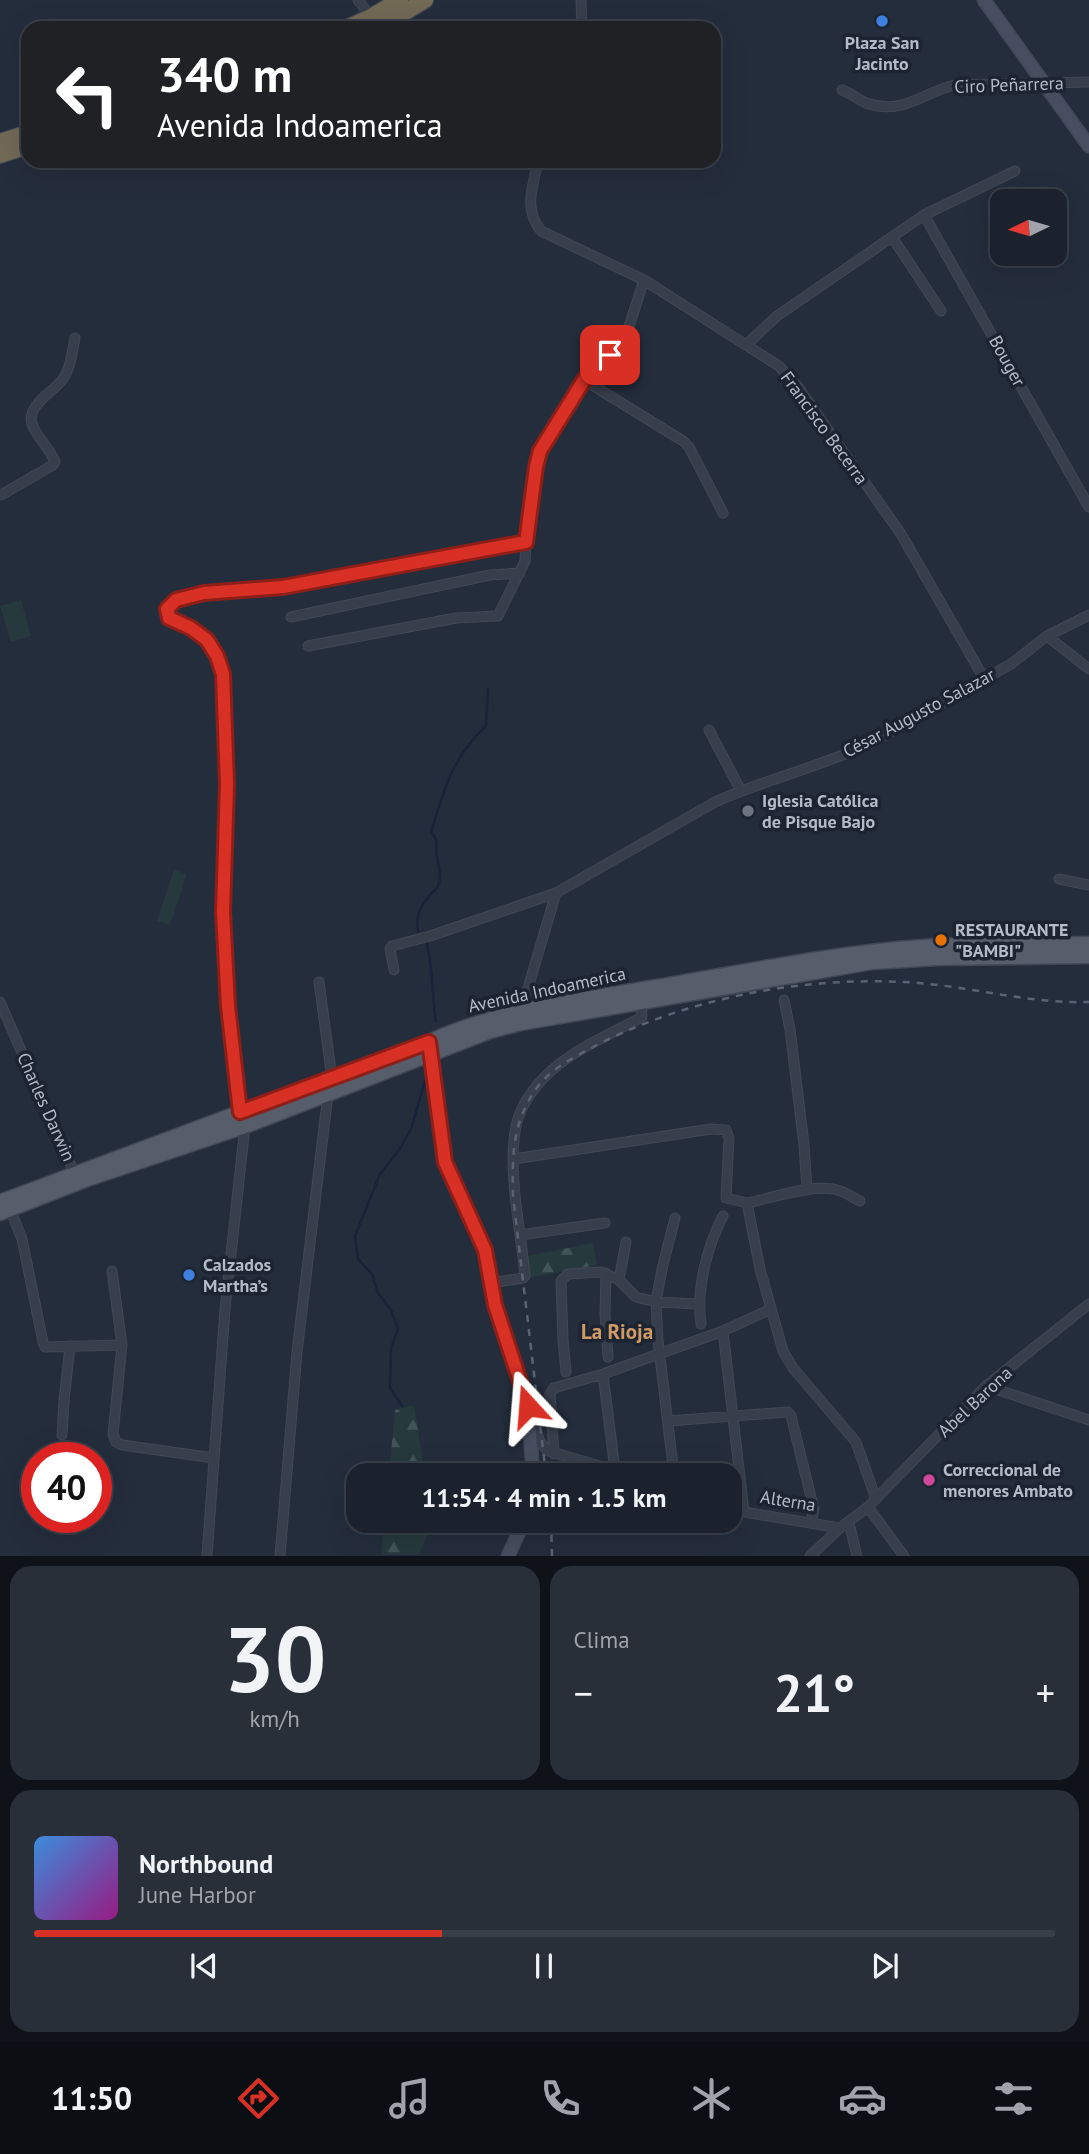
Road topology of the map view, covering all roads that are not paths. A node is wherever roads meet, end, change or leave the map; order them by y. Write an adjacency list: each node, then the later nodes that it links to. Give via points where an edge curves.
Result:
1 (358, 0): 6 (street)
2 (400, 0): 7 (highway)
3 (425, 0): 8 (highway)
4 (581, 0): 9 (street)
5 (984, 0): 11 (street)
6 (374, 21)
7 (377, 21)
8 (379, 21)
9 (582, 21)
10 (1089, 82): 11 (street, Ciro Peñarrera)
11 (1045, 84): 12 (street, Ciro Peñarrera, via 955,85 891,107 869,104); 15 (street)
12 (842, 90)
13 (21, 135): 14 (highway)
14 (0, 142)
15 (1089, 146)
16 (21, 148): 17 (highway)
17 (0, 155)
18 (537, 168): 22 (street, Francisco Becerra, via 529,206 541,231)
19 (1015, 171): 20 (street)
20 (924, 215): 21 (street); 28 (street, Bouger)
21 (892, 237): 23 (street); 25 (street, via 777,316)
22 (644, 280): 25 (street, Francisco Becerra); 26 (street, via 623,345 596,364)
23 (941, 310)
24 (75, 338): 27 (street, via 67,372 31,416 55,462)
25 (746, 345): 37 (street, Francisco Becerra, via 779,366 797,386 901,534)
26 (584, 380): 29 (street, via 686,444); 30 (street, via 537,459)
27 (1, 495)
28 (1089, 507)
29 (723, 513)
30 (526, 542): 31 (street); 55 (street, via 283,587 204,593 176,600 167,609 169,618 207,640 223,674 227,784 223,912 228,1006)
31 (520, 573): 33 (street, via 490,575); 35 (street, via 498,616 456,618)
32 (1089, 615): 34 (street, César Augusto Salazar)
33 (291, 617)
34 (1048, 636): 36 (street); 37 (street, César Augusto Salazar)
35 (308, 646)
36 (1089, 669)
37 (985, 680): 39 (street, César Augusto Salazar, via 861,748)
38 (709, 730): 39 (street)
39 (741, 791): 42 (street, César Augusto Salazar)
40 (1059, 880): 41 (street)
41 (1089, 885)
42 (556, 893): 45 (street, César Augusto Salazar, via 392,946); 51 (street)
43 (1089, 944): 50 (main road, Avenida Indoamerica, via 958,945 845,955)
44 (1089, 956): 49 (main road, Avenida Indoamerica, via 872,962)
45 (394, 970)
46 (319, 982): 53 (street)
47 (784, 1000): 58 (street)
48 (0, 1002): 57 (street, Charles Darwin)
49 (641, 1003): 50 (main road, Avenida Indoamerica); 56 (street, via 642,1017 566,1059 534,1089 516,1125)
50 (581, 1006): 51 (main road, Avenida Indoamerica)
51 (520, 1018): 52 (main road, Avenida Indoamerica, via 448,1033)
52 (430, 1048): 53 (main road, Avenida Indoamerica); 54 (main road, Avenida Indoamerica); 70 (street, via 445,1162 481,1240)
53 (332, 1078): 55 (main road, Avenida Indoamerica)
54 (328, 1094): 55 (main road, Avenida Indoamerica); 103 (street, via 297,1352)
55 (243, 1119): 57 (main road, Avenida Indoamerica); 90 (street)
56 (514, 1159): 60 (street, via 722,1129 729,1138 726,1198); 65 (street)
57 (81, 1176): 61 (main road, Avenida Indoamerica)
58 (807, 1190): 59 (street, via 827,1188); 60 (street)
59 (860, 1201)
60 (747, 1203): 74 (street)
61 (3, 1208): 78 (street, via 22,1239 43,1342 50,1348)
62 (723, 1216): 72 (street)
63 (675, 1218): 71 (street)
64 (605, 1223): 65 (street)
65 (520, 1235): 70 (street, via 524,1277)
66 (626, 1242): 69 (street)
67 (113, 1272): 77 (street)
68 (606, 1273): 69 (street); 80 (street); 81 (street, via 568,1274 561,1281)
69 (619, 1280): 71 (street, via 636,1297)
70 (491, 1283): 84 (street)
71 (656, 1302): 72 (street); 79 (street)
72 (698, 1304): 75 (street)
73 (1089, 1304): 83 (street, Abel Barona)
74 (771, 1309): 76 (street); 95 (street, via 788,1361 856,1442)
75 (701, 1324)
76 (723, 1331): 79 (street); 85 (street)
77 (122, 1345): 78 (street); 90 (street, via 116,1442)
78 (71, 1346): 88 (street)
79 (660, 1353): 82 (street); 87 (street)
80 (608, 1357)
81 (566, 1372)
82 (603, 1374): 89 (street, via 551,1390); 93 (street)
83 (986, 1386): 86 (street); 95 (street, Abel Barona)
84 (528, 1406): 89 (street, via 540,1442); 91 (street)
85 (733, 1418): 87 (street); 97 (street); 98 (street, via 788,1412 791,1416 814,1509)
86 (1089, 1420)
87 (668, 1421): 94 (street)
88 (62, 1435)
89 (554, 1454): 92 (street)
90 (214, 1458): 102 (street)
91 (532, 1463)
92 (588, 1463)
93 (614, 1463)
94 (673, 1463)
95 (876, 1499): 96 (street, Abel Barona)
96 (868, 1507): 99 (street, Abel Barona); 107 (street)
97 (744, 1512): 98 (street, Alterna)
98 (811, 1522): 100 (street, Alterna)
99 (849, 1522): 100 (street, Abel Barona); 106 (street)
100 (840, 1528): 105 (street, Abel Barona)
101 (519, 1533): 104 (street)
102 (207, 1556)
103 (280, 1556)
104 (508, 1556)
105 (810, 1556)
106 (858, 1556)
107 (904, 1556)

